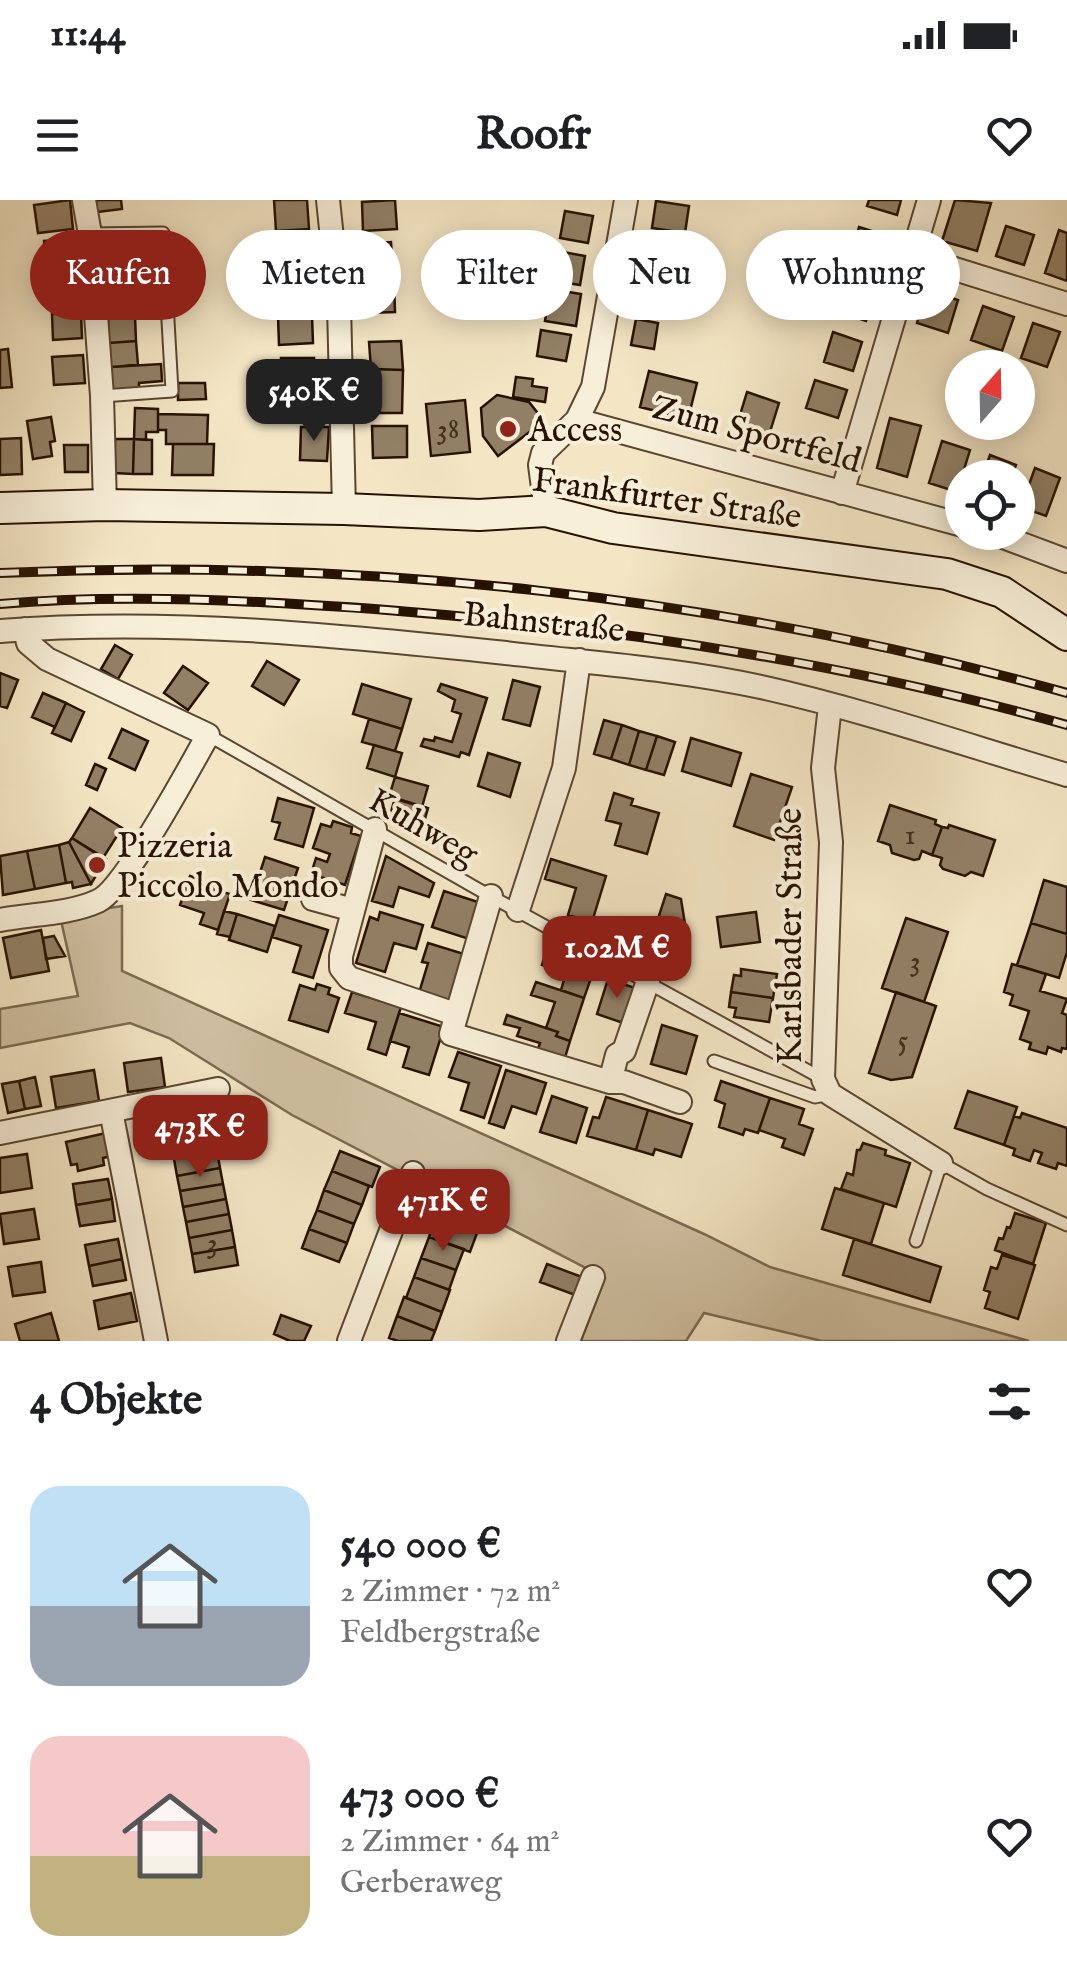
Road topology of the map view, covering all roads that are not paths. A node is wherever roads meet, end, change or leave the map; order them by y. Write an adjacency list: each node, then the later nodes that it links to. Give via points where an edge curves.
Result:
1 (84, 200): 5 (street)
2 (328, 200): 17 (street, via 339,305)
3 (626, 200): 13 (street, via 593,388)
4 (929, 200): 6 (street)
5 (89, 230)
6 (920, 230)
7 (960, 271): 8 (street)
8 (1067, 304)
9 (96, 320): 12 (street)
10 (168, 320): 12 (lane, via 172,391)
11 (893, 320): 14 (street)
12 (102, 396): 15 (street)
13 (577, 420): 14 (street, Zum Sportfeld); 18 (street, via 543,452)
14 (842, 494): 19 (street, Zum Sportfeld)
15 (105, 505): 16 (street, Frankfurter Straße); 17 (street, Frankfurter Straße)
16 (0, 508)
17 (344, 509): 18 (street, Frankfurter Straße)
18 (546, 511): 24 (street, Frankfurter Straße, via 612,528 948,574 1002,592)
19 (945, 521)
20 (1035, 549): 21 (street)
21 (1067, 561)
22 (25, 629): 23 (street, Bahnstraße); 25 (street, Bahnstraße, via 272,631); 27 (street, via 28,643 48,659)
23 (0, 631)
24 (1067, 635)
25 (579, 660): 26 (street, Bahnstraße, via 761,688); 33 (street, via 564,768)
26 (830, 706): 28 (street, Bahnstraße); 39 (street, Karlsbader Straße, via 823,768 830,842)
27 (208, 735): 29 (lane, Kuhweg); 34 (street, via 103,900)
28 (1067, 775)
29 (375, 829): 30 (lane, Kuhweg); 32 (street)
30 (492, 896): 33 (lane, Kuhweg); 36 (street)
31 (314, 899): 32 (street)
32 (354, 910): 36 (street, via 341,956 349,978)
33 (518, 910): 35 (lane, Kuhweg)
34 (0, 920)
35 (648, 981): 38 (street); 39 (lane, Kuhweg)
36 (454, 1014): 38 (street, via 451,1034)
37 (714, 1061): 39 (lane, via 816,1096)
38 (610, 1082): 41 (street)
39 (826, 1086): 44 (street, Karlsbader Straße)
40 (218, 1089): 42 (street)
41 (680, 1102)
42 (111, 1111): 43 (street); 49 (street)
43 (0, 1132)
44 (941, 1163): 46 (lane); 47 (lane)
45 (412, 1173): 50 (street)
46 (1067, 1225)
47 (916, 1241)
48 (593, 1277): 51 (street)
49 (156, 1341)
50 (349, 1341)
51 (568, 1341)

